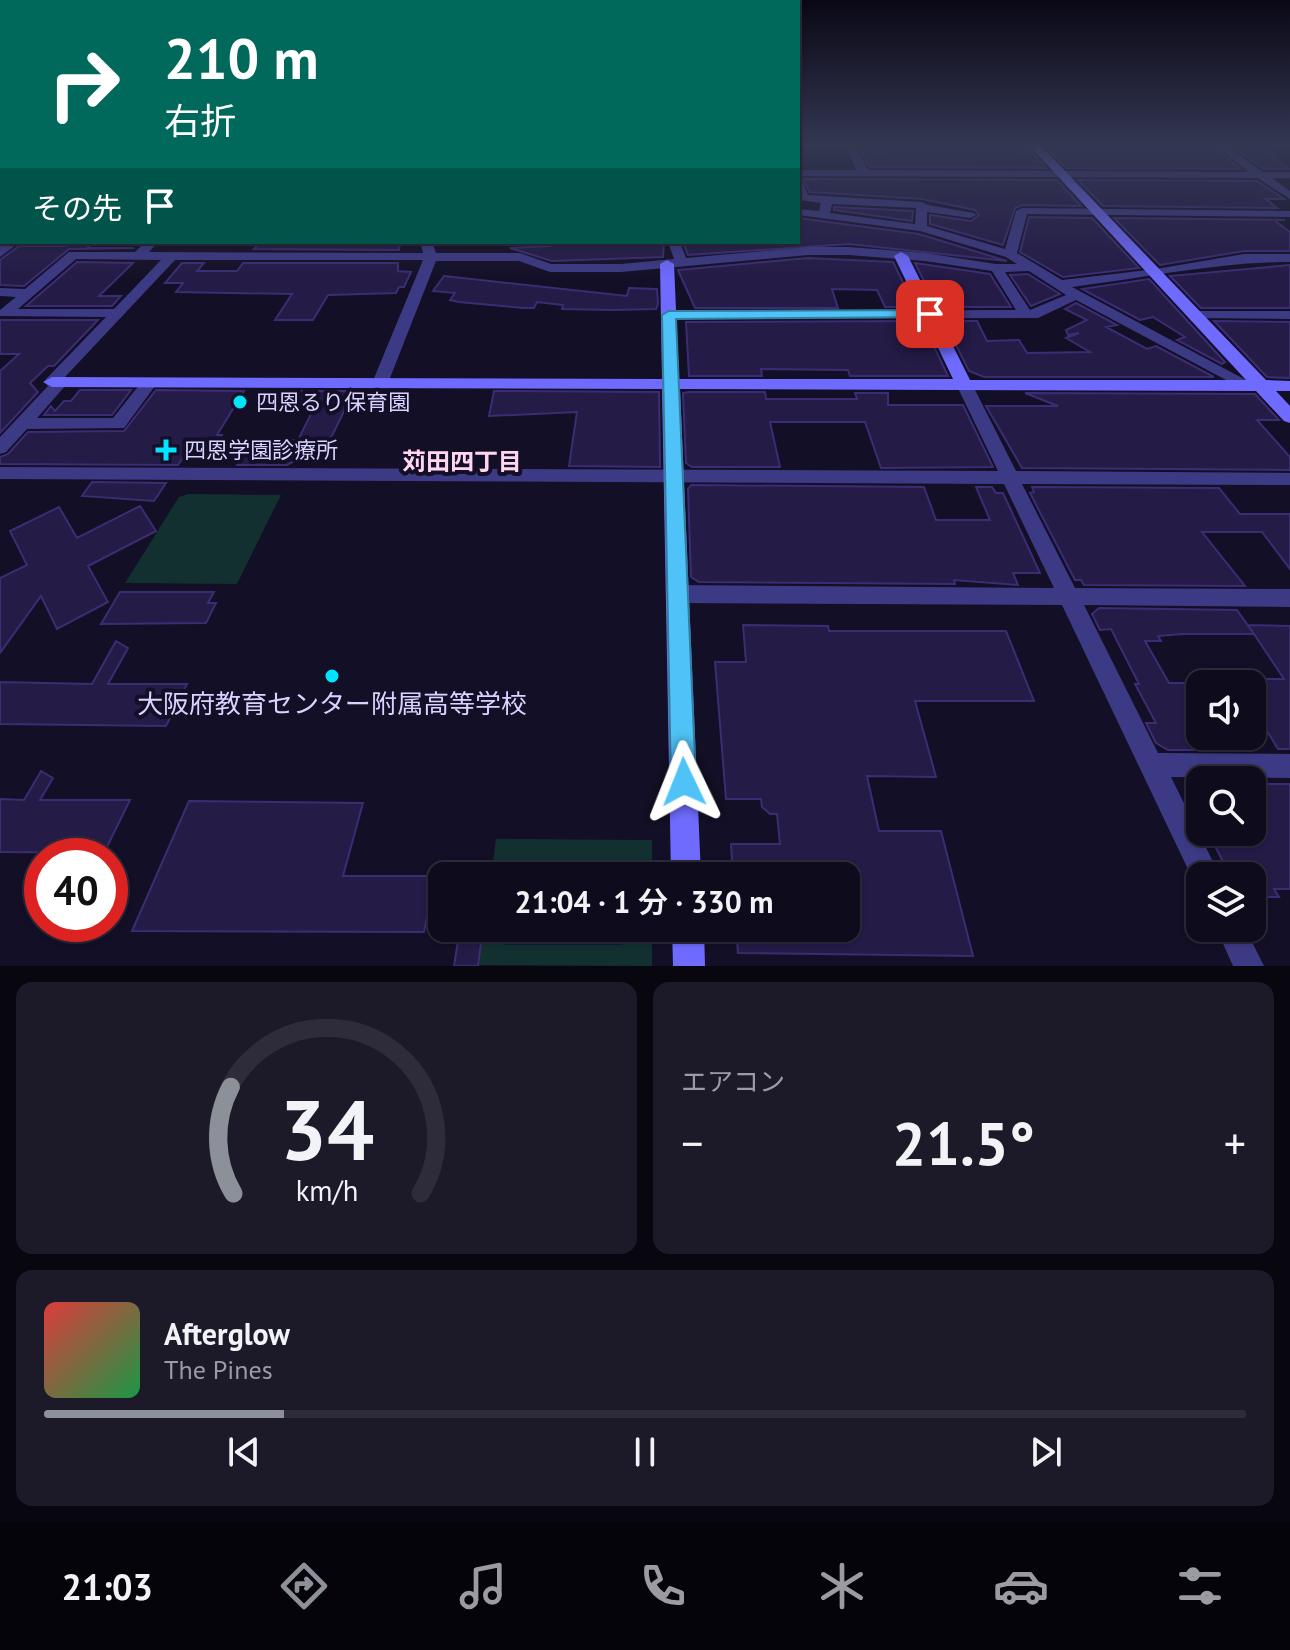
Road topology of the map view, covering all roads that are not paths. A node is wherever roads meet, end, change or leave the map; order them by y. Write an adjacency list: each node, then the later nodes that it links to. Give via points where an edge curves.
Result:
1 (800, 190): 4 (street, via 803,198)
2 (922, 190): 5 (street)
3 (1076, 190): 7 (street)
4 (827, 200): 5 (street); 9 (street)
5 (922, 206): 10 (street); 11 (street)
6 (800, 212): 9 (street)
7 (1097, 212): 8 (street); 15 (street, via 1022,211); 24 (street)
8 (1290, 214)
9 (824, 215): 11 (street)
10 (970, 215)
11 (921, 228): 15 (street)
12 (150, 244): 16 (street)
13 (304, 244): 18 (street)
14 (429, 249): 18 (street); 19 (street, via 520,257 550,268); 38 (street)
15 (1010, 254): 22 (street)
16 (138, 256): 17 (street); 27 (street, via 73,255)
17 (172, 256): 18 (street); 30 (street)
18 (296, 256)
19 (674, 256): 20 (street, via 808,251); 33 (street)
20 (901, 256): 23 (street); 31 (street)
21 (1290, 258): 24 (street, via 1244,258)
22 (1033, 267): 23 (street); 25 (street)
23 (996, 268): 32 (street)
24 (1156, 273): 25 (street); 34 (street)
25 (1060, 284): 28 (street)
26 (0, 292): 27 (street)
27 (28, 293): 29 (street)
28 (1076, 295): 32 (street, via 1038,314); 41 (street)
29 (4, 313): 30 (street)
30 (117, 313): 36 (street)
31 (930, 314): 32 (street); 33 (street); 40 (street)
32 (1026, 314)
33 (669, 315): 39 (street)
34 (1195, 315): 35 (street); 41 (street)
35 (1290, 315)
36 (56, 382): 37 (street); 44 (street)
37 (150, 382): 38 (street); 44 (street, via 118,424)
38 (380, 383): 39 (street)
39 (670, 385): 40 (street); 47 (street)
40 (965, 386): 41 (street); 48 (street)
41 (1255, 386): 42 (street); 43 (street)
42 (1290, 386)
43 (1290, 417)
44 (22, 423): 45 (street)
45 (1, 445)
46 (0, 473): 47 (street)
47 (674, 478): 48 (street); 50 (street)
48 (1011, 478): 49 (street); 51 (street)
49 (1290, 479)
50 (678, 594): 51 (street); 55 (street)
51 (1069, 598): 52 (street); 53 (street)
52 (1290, 598)
53 (1153, 765): 54 (street); 56 (street)
54 (1290, 766)
55 (686, 862)
56 (1199, 862)
57 (688, 942): 59 (street)
58 (1237, 942): 60 (street)
59 (689, 966)
60 (1249, 966)

